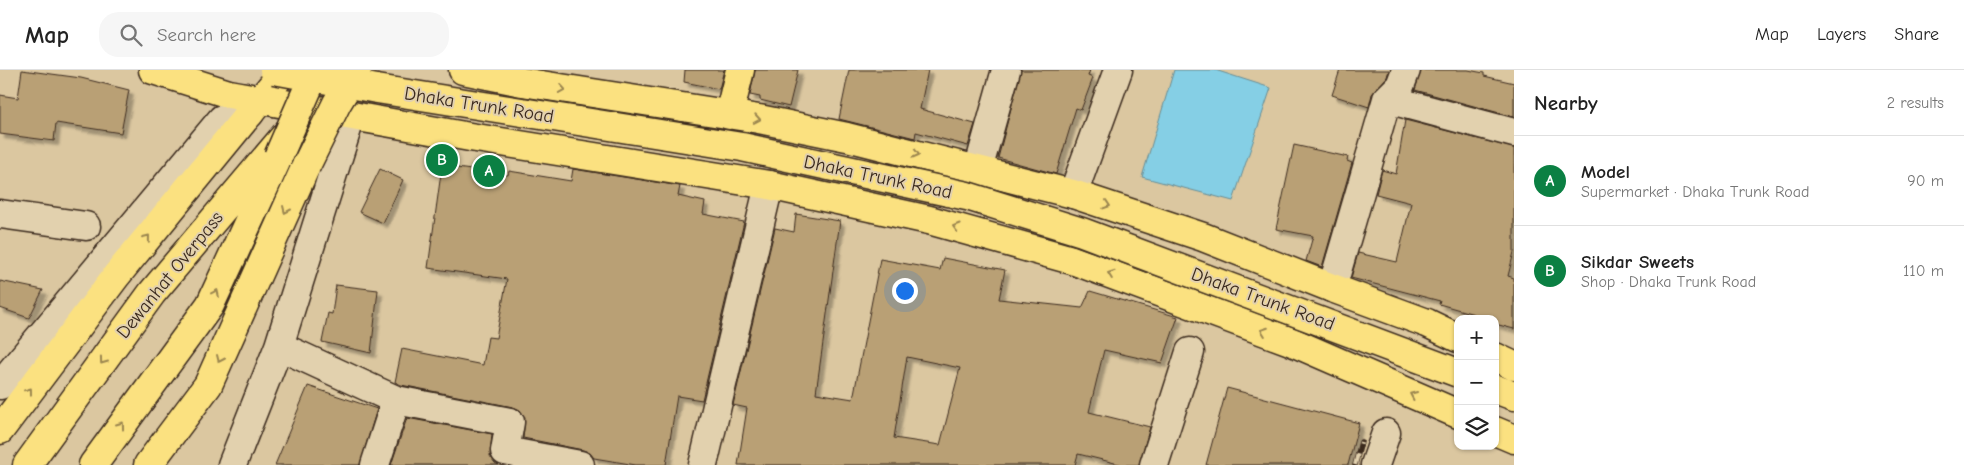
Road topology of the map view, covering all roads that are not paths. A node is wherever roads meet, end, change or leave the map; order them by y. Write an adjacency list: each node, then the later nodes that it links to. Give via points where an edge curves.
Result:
1 (153, 70): 9 (main road, via 229,94)
2 (343, 70): 10 (main road)
3 (357, 70): 36 (main road, one-way to 36, bridge, via 306,166 208,385)
4 (463, 70): 12 (main road, Dhaka Trunk Road, one-way to 12)
5 (740, 70): 12 (main road)
6 (1006, 70): 15 (street)
7 (1118, 70): 17 (street)
8 (1406, 70): 11 (street, via 1400,86)
9 (269, 87): 10 (main road); 26 (main road, Dhaka Trunk Road, bridge, via 377,89 742,147 967,196 1082,232); 27 (street, via 222,119); 30 (main road, Dewanhat Overpass, one-way to 9, via 116,276)
10 (316, 90): 13 (main road); 34 (main road, Dewanhat Overpass, one-way to 34, via 152,293); 35 (main road, one-way to 10, bridge, via 210,305 309,86)
11 (1387, 98): 14 (street); 20 (street)
12 (729, 115): 15 (main road, Dhaka Trunk Road, one-way to 15, via 847,137)
13 (351, 116): 16 (main road); 22 (street)
14 (1514, 133)
15 (978, 170): 17 (main road, Dhaka Trunk Road)
16 (769, 185): 29 (main road, one-way to 16, via 1290,341 1072,260 929,220); 40 (street)
17 (1073, 194): 20 (main road, Dhaka Trunk Road, one-way to 20, via 1203,237)
18 (0, 214): 19 (street)
19 (86, 226)
20 (1332, 288): 21 (main road, Dhaka Trunk Road)
21 (1454, 336)
22 (279, 346): 28 (street); 37 (street)
23 (1190, 352): 41 (street)
24 (1499, 358): 25 (main road)
25 (1514, 366)
26 (1454, 372)
27 (0, 386)
28 (396, 400): 38 (street); 39 (street, via 510,422 505,451)
29 (1454, 412)
30 (0, 430)
31 (1386, 433): 42 (street)
32 (1499, 433): 33 (main road)
33 (1514, 439)
34 (27, 465)
35 (93, 465)
36 (148, 465)
37 (232, 465)
38 (375, 465)
39 (580, 465)
40 (703, 465)
41 (1154, 465)
42 (1375, 465)

